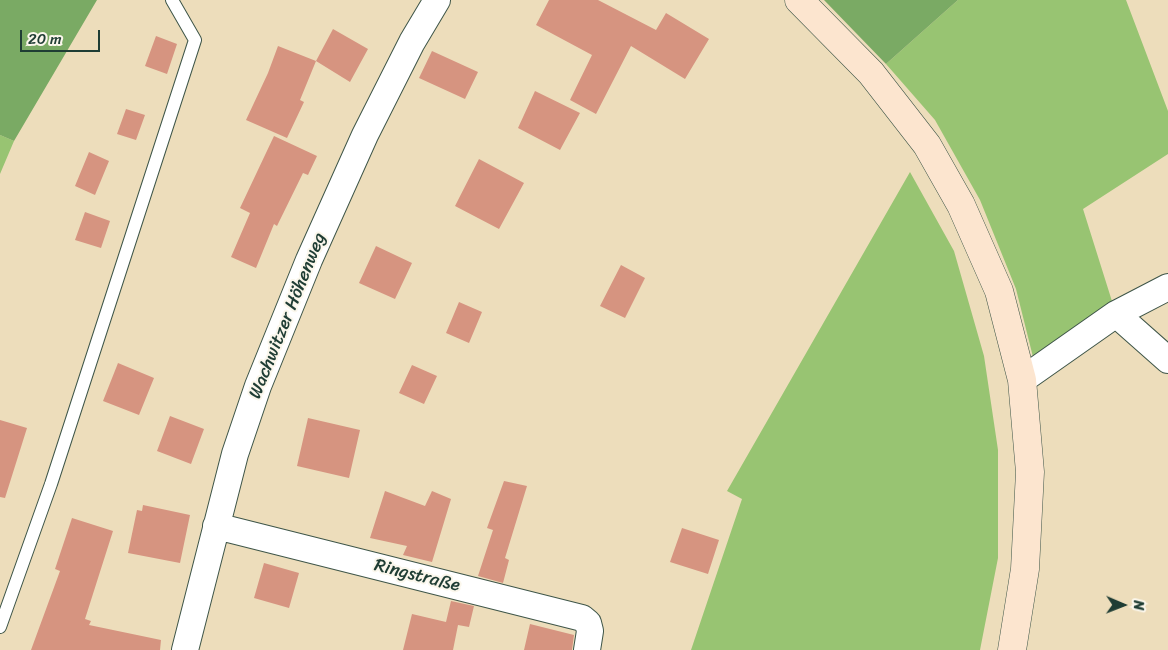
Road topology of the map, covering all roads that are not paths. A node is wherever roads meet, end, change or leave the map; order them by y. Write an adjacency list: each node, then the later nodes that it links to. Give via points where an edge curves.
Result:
1 (172, 0): 9 (lane, via 195,40 51,484)
2 (437, 0): 8 (street, Wachwitzer Höhenweg, via 364,135 309,260 258,386)
3 (799, 0): 7 (street, via 871,73 927,145 961,205 999,292)
4 (1168, 287): 5 (street)
5 (1116, 314): 6 (street); 7 (street)
6 (1168, 360)
7 (1022, 380): 12 (street, via 1030,472 1025,569)
8 (216, 526): 10 (street, Wachwitzer Höhenweg); 11 (street, Ringstraße, via 582,618 590,631)
9 (0, 627)
10 (185, 650)
11 (587, 650)
12 (1012, 650)

